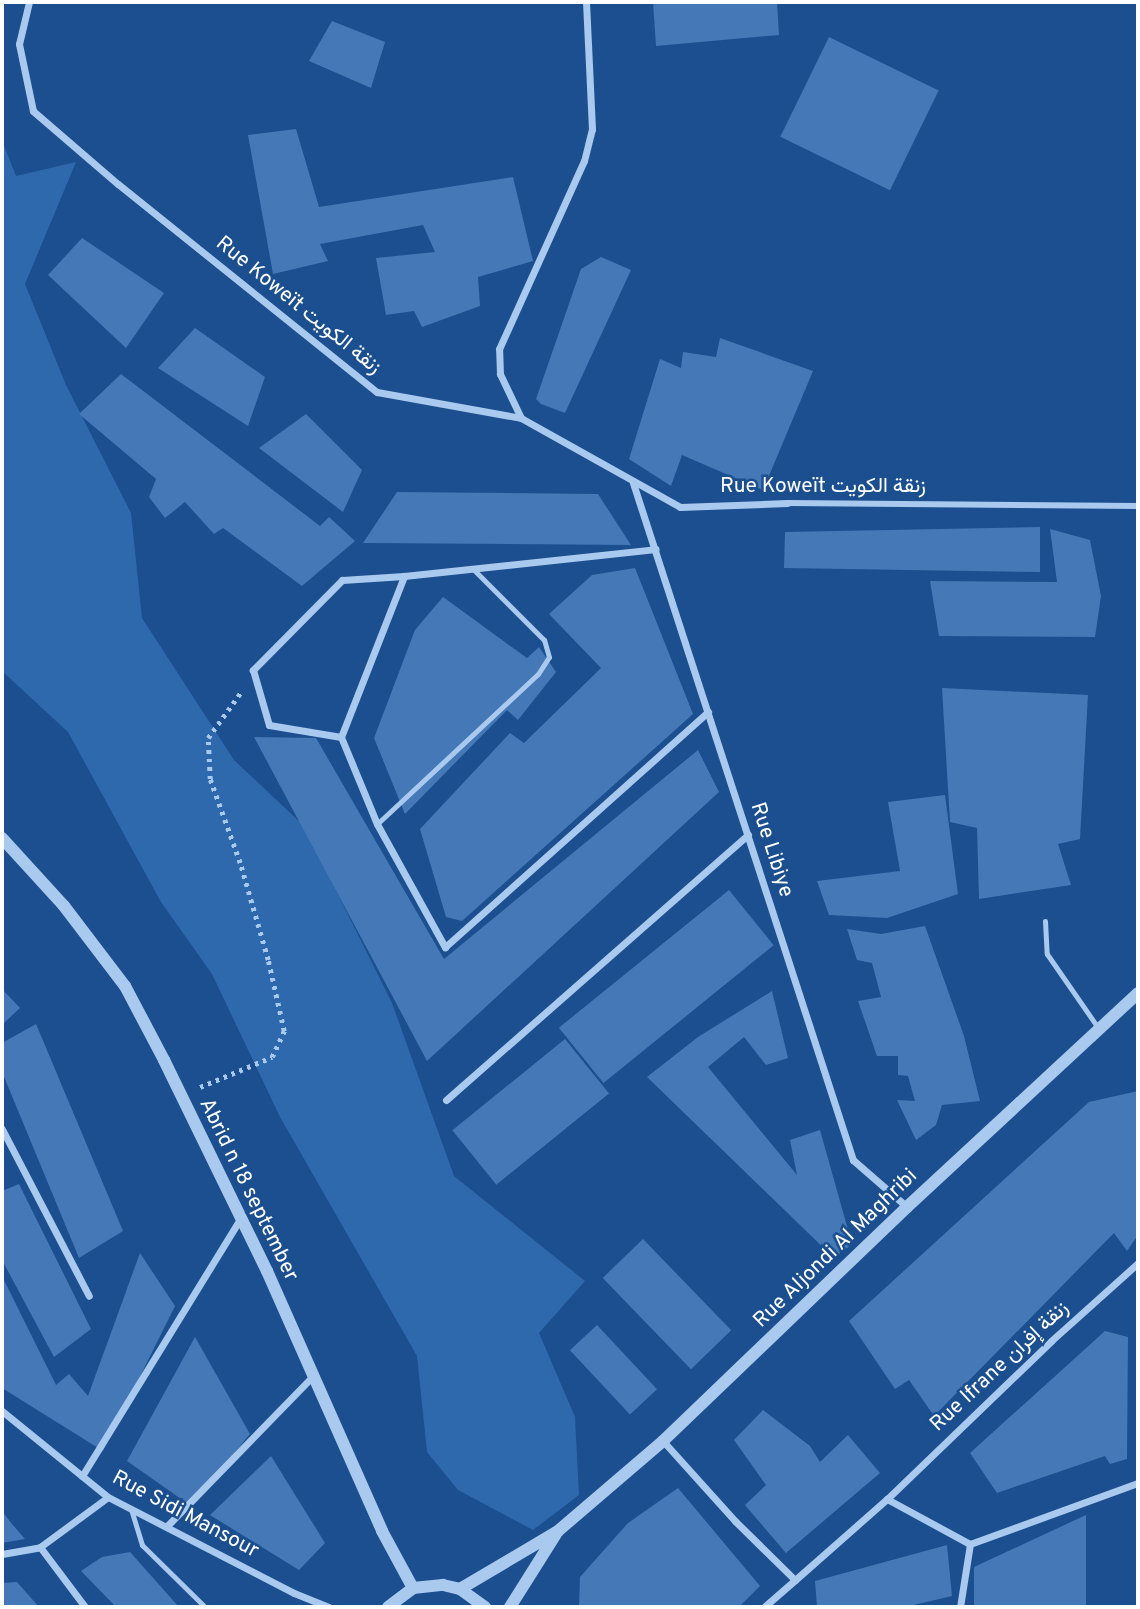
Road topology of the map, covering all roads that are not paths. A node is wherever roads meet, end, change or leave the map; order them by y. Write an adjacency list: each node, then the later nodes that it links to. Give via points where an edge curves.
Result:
1 (29, 2): 3 (street, Rue Koweït زنقة الكويت, via 19,44 33,111 118,184 377,392)
2 (586, 2): 3 (street, via 592,129 584,161 499,349 500,374)
3 (522, 418): 4 (street, Rue Koweït زنقة الكويت)
4 (633, 483): 5 (street, Rue Koweït زنقة الكويت, via 680,507); 7 (street, Rue Libiye)
5 (787, 503): 6 (street, Rue Koweït زنقة الكويت)
6 (1138, 506)
7 (656, 550): 8 (street); 10 (street, Rue Libiye)
8 (473, 569): 9 (street); 12 (lane, via 544,640 549,657 538,674)
9 (404, 576): 11 (street); 11 (street, via 342,580 253,670 269,725)
10 (708, 712): 12 (street, via 445,947); 13 (street, Rue Libiye)
11 (341, 737): 12 (street)
12 (377, 824)
13 (748, 835): 18 (street); 20 (street, Rue Libiye, via 853,1160)
14 (2, 838): 21 (street, Abrid n 18 september, via 64,906 118,976)
15 (1045, 921): 17 (lane, via 1047,954)
16 (1138, 993): 17 (street, Rue Aljondi Al Maghribi)
17 (1099, 1029): 20 (street, Rue Aljondi Al Maghribi)
18 (446, 1100)
19 (2, 1129): 23 (street)
20 (907, 1207): 26 (street, Rue Aljondi Al Maghribi)
21 (241, 1218): 24 (street, Abrid n 18 september); 27 (street)
22 (1138, 1264): 30 (street, Rue Ifrane زنقة إفران)
23 (89, 1296)
24 (313, 1376): 32 (street); 38 (street, Abrid n 18 september, via 382,1531)
25 (2, 1411): 27 (street, Rue Sidi Mansour)
26 (663, 1441): 33 (street, Rue Aljondi Al Maghribi); 37 (street)
27 (82, 1476): 29 (street, Rue Sidi Mansour)
28 (1138, 1483): 34 (street)
29 (108, 1497): 31 (street, Rue Sidi Mansour); 35 (street)
30 (887, 1499): 34 (street); 37 (street, Rue Ifrane زنقة إفران)
31 (130, 1506): 32 (street, Rue Sidi Mansour); 41 (lane, via 142,1545)
32 (168, 1525): 42 (street, Rue Sidi Mansour)
33 (558, 1531): 39 (street, Rue Aljondi Al Maghribi); 45 (street, Rue Aljondi Al Maghribi)
34 (970, 1544): 47 (street)
35 (40, 1547): 36 (street); 40 (street)
36 (2, 1554)
37 (795, 1580): 46 (street, Rue Ifrane زنقة إفران)
38 (413, 1588): 39 (street, via 443,1585); 43 (street)
39 (460, 1589): 44 (street)
40 (85, 1607)
41 (205, 1607)
42 (329, 1607)
43 (388, 1607)
44 (485, 1607)
45 (510, 1607)
46 (764, 1607)
47 (960, 1607)

